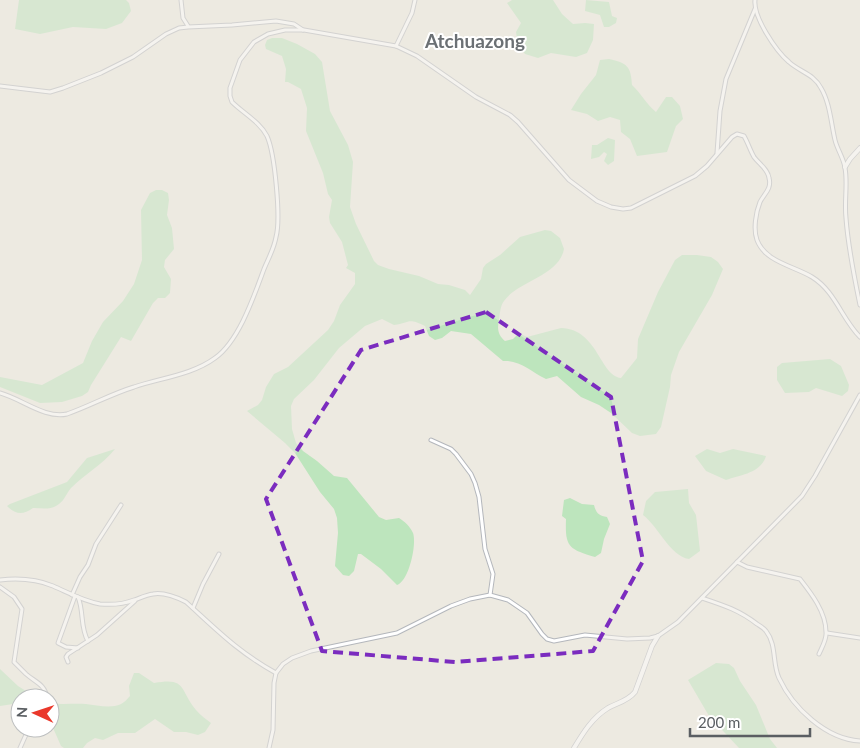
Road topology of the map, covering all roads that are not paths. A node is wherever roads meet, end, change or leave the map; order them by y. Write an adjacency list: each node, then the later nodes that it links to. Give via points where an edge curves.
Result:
1 (181, 0): 5 (street, via 182,18)
2 (415, 0): 7 (street)
3 (755, 0): 4 (street)
4 (755, 9): 10 (street, via 726,79); 11 (street, via 784,57 822,88 836,147)
5 (188, 26): 6 (street, via 276,22 294,24); 8 (street, via 166,34 101,73 63,88 50,92)
6 (304, 30): 7 (street); 14 (street, via 277,31 254,42 240,60 232,79 232,102 262,128 270,146 278,221 272,253 224,350 216,358 192,369 133,387 58,416)
7 (396, 46): 10 (street, via 434,66 518,122 569,180 597,201 611,207 631,208 640,204 695,176)
8 (0, 86)
9 (860, 148): 11 (street)
10 (717, 154): 13 (street, via 732,137 737,134 744,136 754,157 770,178 767,194 757,210 756,239 773,258 824,286)
11 (845, 167): 12 (street, via 850,256)
12 (860, 305)
13 (860, 337)
14 (0, 393)
15 (860, 395): 19 (street, via 809,487)
16 (432, 440): 22 (street, via 451,449 471,474 479,497 485,549 493,574)
17 (121, 505): 23 (street, via 77,581)
18 (219, 554): 26 (street)
19 (737, 562): 24 (street); 27 (street, via 747,568 800,579 821,613)
20 (0, 580): 23 (street, via 36,581)
21 (0, 587): 35 (street, via 14,597 22,609 14,662)
22 (490, 594): 28 (street, via 520,607 542,634 554,641 585,635 627,639); 34 (street, via 459,602 397,633 297,656 283,664)
23 (75, 596): 25 (street, via 99,604 120,604); 30 (street, via 80,602); 31 (street, via 58,643)
24 (702, 598): 28 (street); 36 (street, via 738,610 766,631 776,655 779,677 800,709 833,734)
25 (137, 599): 26 (street, via 167,594); 30 (street)
26 (193, 608): 34 (street, via 233,646)
27 (826, 633): 29 (street); 32 (street)
28 (658, 636): 38 (street, via 635,692 588,725)
29 (860, 638)
30 (88, 641): 31 (street)
31 (78, 648): 33 (street, via 68,654)
32 (819, 654)
33 (68, 662)
34 (276, 673): 37 (street)
35 (43, 688)
36 (860, 740)
37 (269, 748)
38 (574, 748)

